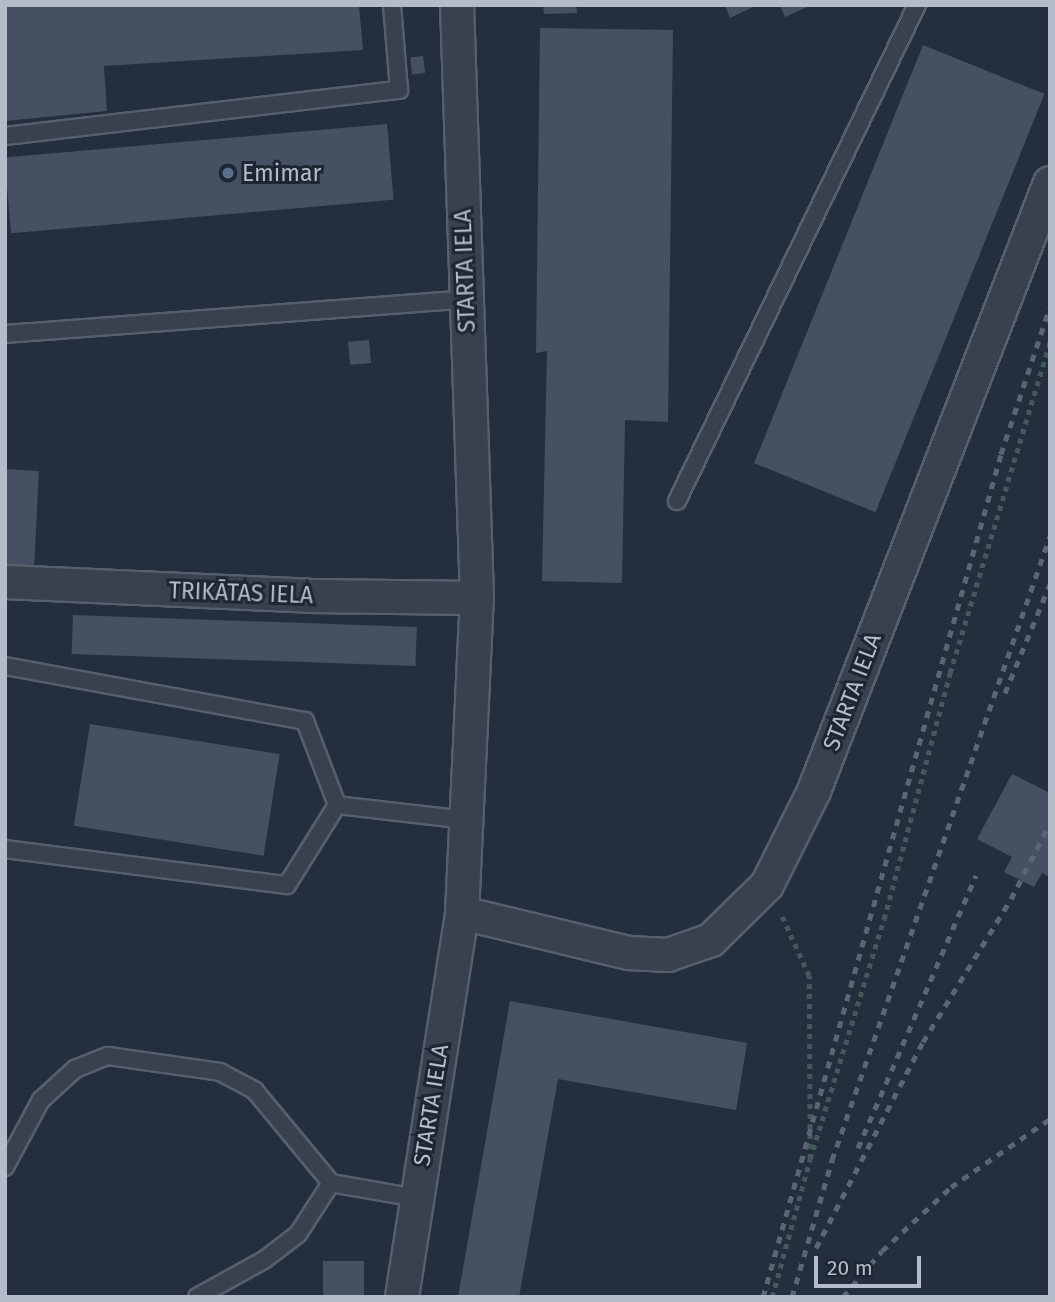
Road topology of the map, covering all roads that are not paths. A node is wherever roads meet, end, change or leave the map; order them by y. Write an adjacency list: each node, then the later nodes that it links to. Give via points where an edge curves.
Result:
1 (392, 5): 4 (lane, via 399,90)
2 (457, 5): 6 (street, STARTA IELA)
3 (917, 5): 8 (lane)
4 (5, 136)
5 (1050, 184): 15 (street, STARTA IELA, via 814,791 767,885 711,940 668,955 629,953)
6 (466, 299): 7 (lane); 10 (street, STARTA IELA)
7 (5, 334)
8 (677, 500)
9 (5, 582): 10 (street, TRIKĀTAS IELA, via 310,596)
10 (477, 598): 13 (street, STARTA IELA)
11 (5, 666): 12 (lane, via 305,721)
12 (337, 806): 13 (lane); 14 (lane, via 287,885)
13 (467, 820): 15 (street, STARTA IELA)
14 (5, 849)
15 (462, 913): 18 (street, STARTA IELA)
16 (5, 1167): 17 (lane, via 41,1100 75,1069 108,1056 220,1072 255,1091)
17 (331, 1183): 18 (lane); 19 (lane, via 298,1234 264,1260)
18 (416, 1198): 20 (street, STARTA IELA)
19 (197, 1297)
20 (402, 1297)

